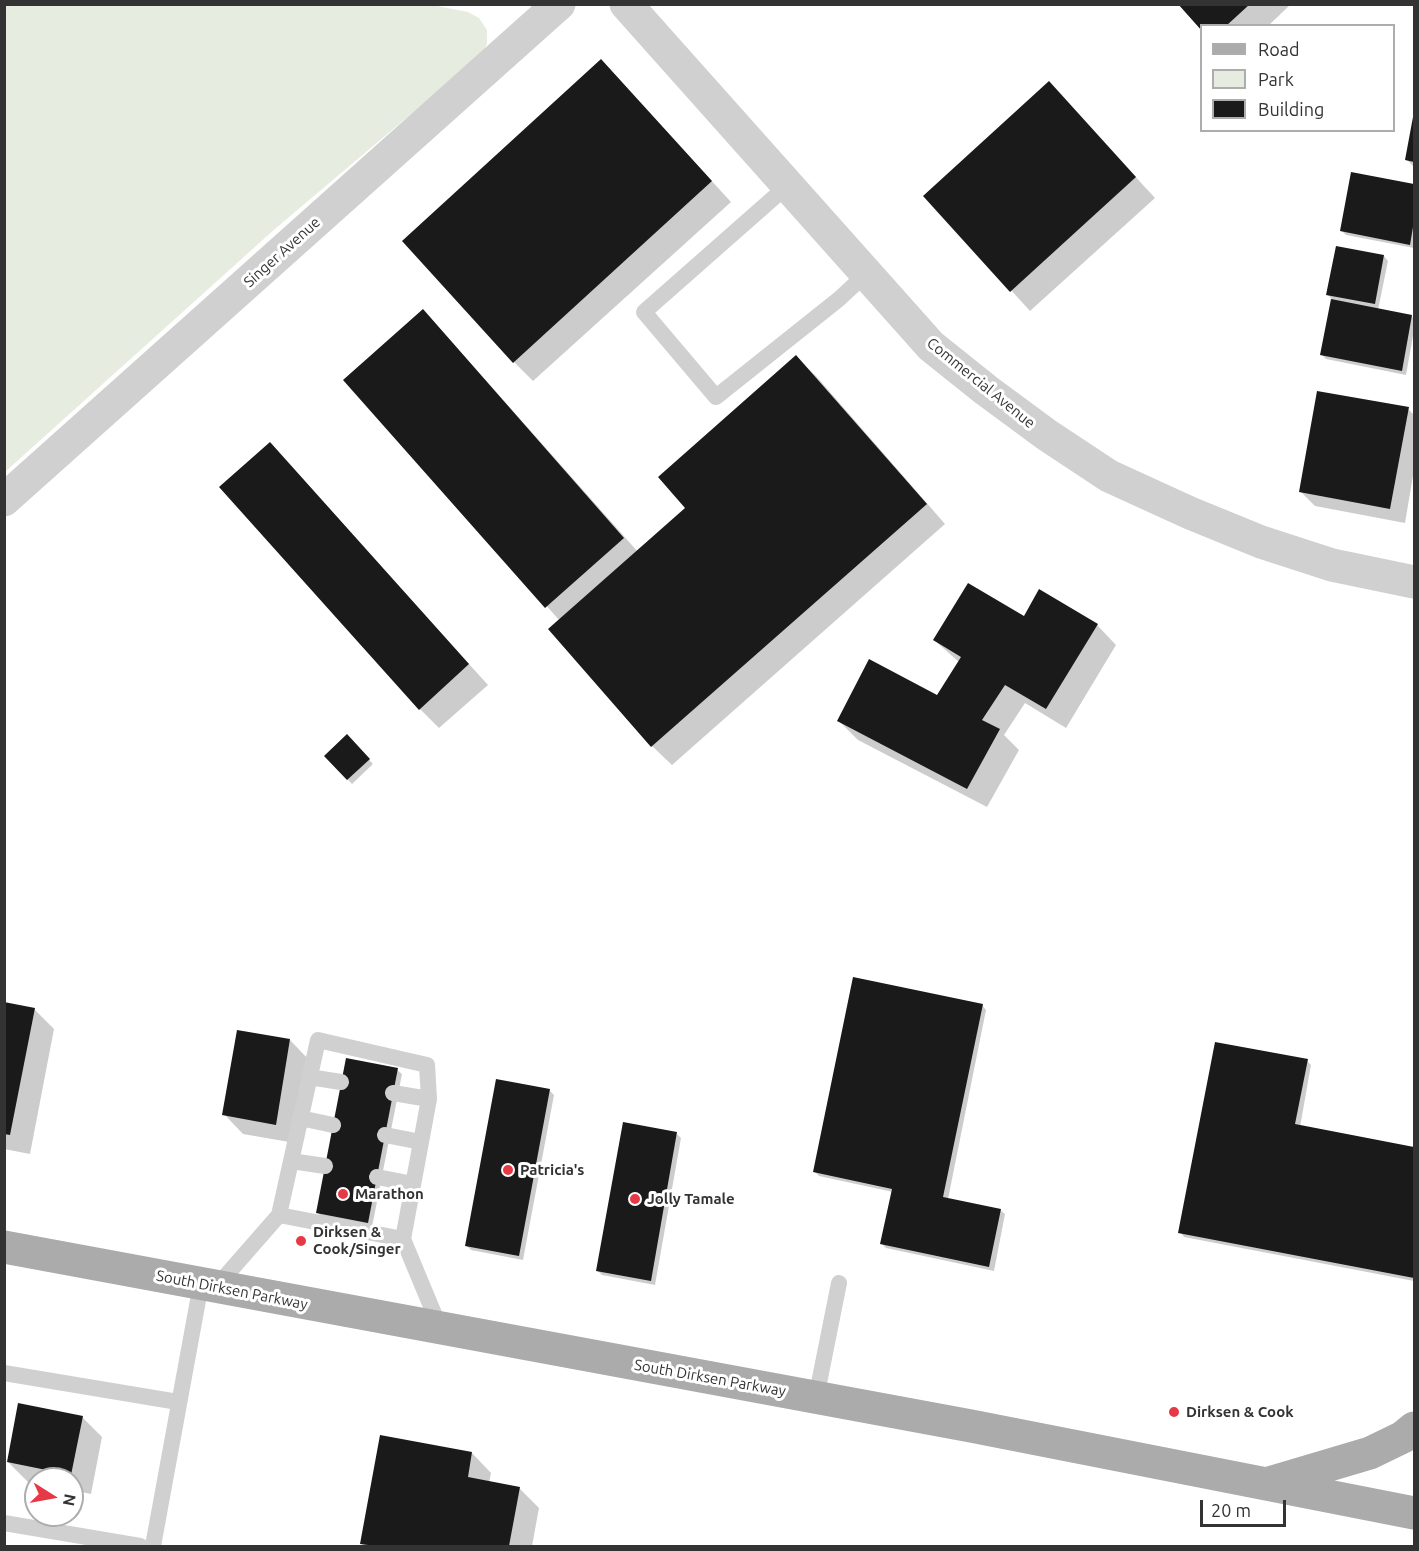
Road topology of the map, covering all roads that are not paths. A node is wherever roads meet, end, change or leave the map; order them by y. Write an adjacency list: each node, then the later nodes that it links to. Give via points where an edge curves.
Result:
1 (626, 4): 3 (street, Commercial Avenue)
2 (539, 11): 5 (street, Singer Avenue)
3 (787, 186): 4 (street, Commercial Avenue); 4 (lane, via 644,312 716,397)
4 (867, 273): 6 (street, Commercial Avenue, via 931,346 1047,435 1109,476 1261,542 1332,565)
5 (4, 500)
6 (1414, 582)
7 (309, 1077): 8 (lane); 10 (lane, via 318,1040 427,1065); 11 (lane)
8 (341, 1082)
9 (393, 1093): 10 (lane)
10 (429, 1099): 14 (lane)
11 (300, 1118): 12 (lane); 15 (lane)
12 (333, 1125)
13 (385, 1135): 14 (lane)
14 (421, 1142): 18 (lane)
15 (291, 1161): 16 (lane); 19 (lane)
16 (325, 1166)
17 (377, 1177): 18 (lane)
18 (413, 1184): 20 (lane)
19 (279, 1215): 20 (lane); 23 (lane)
20 (403, 1239): 24 (lane)
21 (4, 1247): 23 (main road, South Dirksen Parkway)
22 (839, 1283): 26 (lane)
23 (208, 1285): 24 (main road, South Dirksen Parkway); 27 (lane)
24 (440, 1329): 26 (main road, South Dirksen Parkway)
25 (4, 1373): 27 (lane)
26 (816, 1398): 29 (main road, South Dirksen Parkway)
27 (178, 1402): 33 (lane)
28 (1414, 1428): 29 (main road, via 1370,1453)
29 (1265, 1484): 30 (main road, South Dirksen Parkway)
30 (1414, 1512)
31 (4, 1523): 32 (lane)
32 (140, 1546)
33 (153, 1546)

